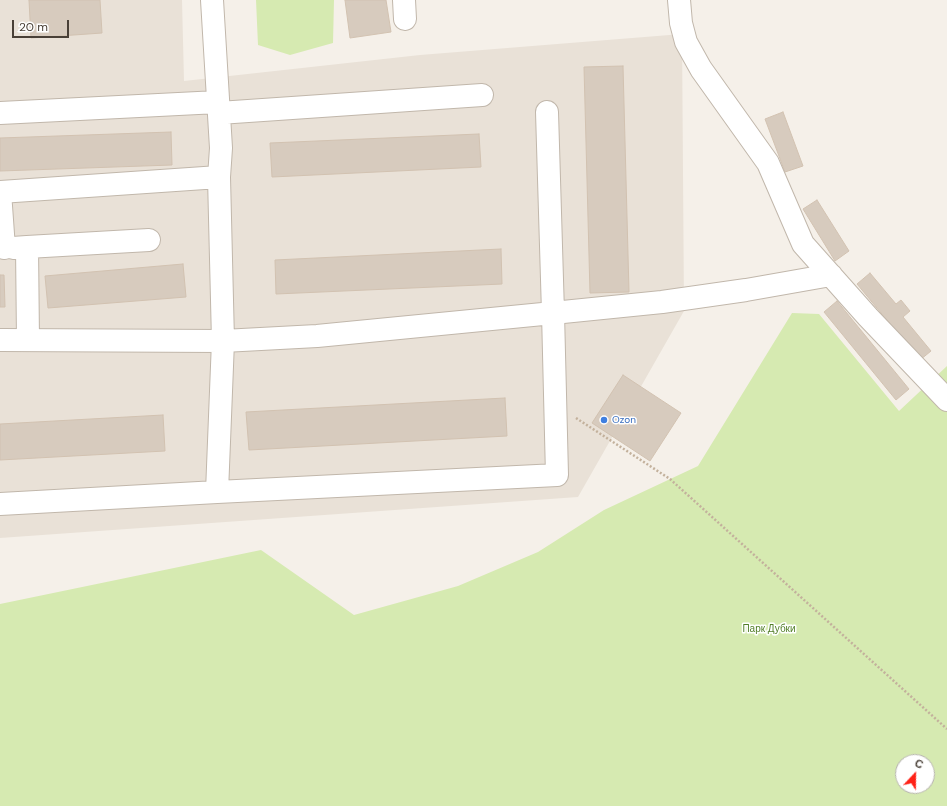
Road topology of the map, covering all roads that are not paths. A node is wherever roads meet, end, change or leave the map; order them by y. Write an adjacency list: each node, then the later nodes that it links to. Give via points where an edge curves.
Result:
1 (212, 0): 4 (street)
2 (679, 0): 11 (street, via 686,42 701,69 768,163 803,244)
3 (482, 94): 4 (street)
4 (218, 108): 6 (street); 7 (street, via 221,148)
5 (547, 112): 12 (street)
6 (0, 113)
7 (219, 177): 10 (street, via 0,192); 15 (street)
8 (149, 240): 9 (street)
9 (27, 247): 10 (street); 14 (street)
10 (2, 248)
11 (831, 274): 12 (street, via 662,302); 16 (street)
12 (553, 313): 15 (street, via 318,336); 17 (street, via 557,475)
13 (0, 340): 14 (street)
14 (28, 340): 15 (street)
15 (224, 341): 17 (street)
16 (947, 400)
17 (217, 492): 18 (street)
18 (0, 504)

